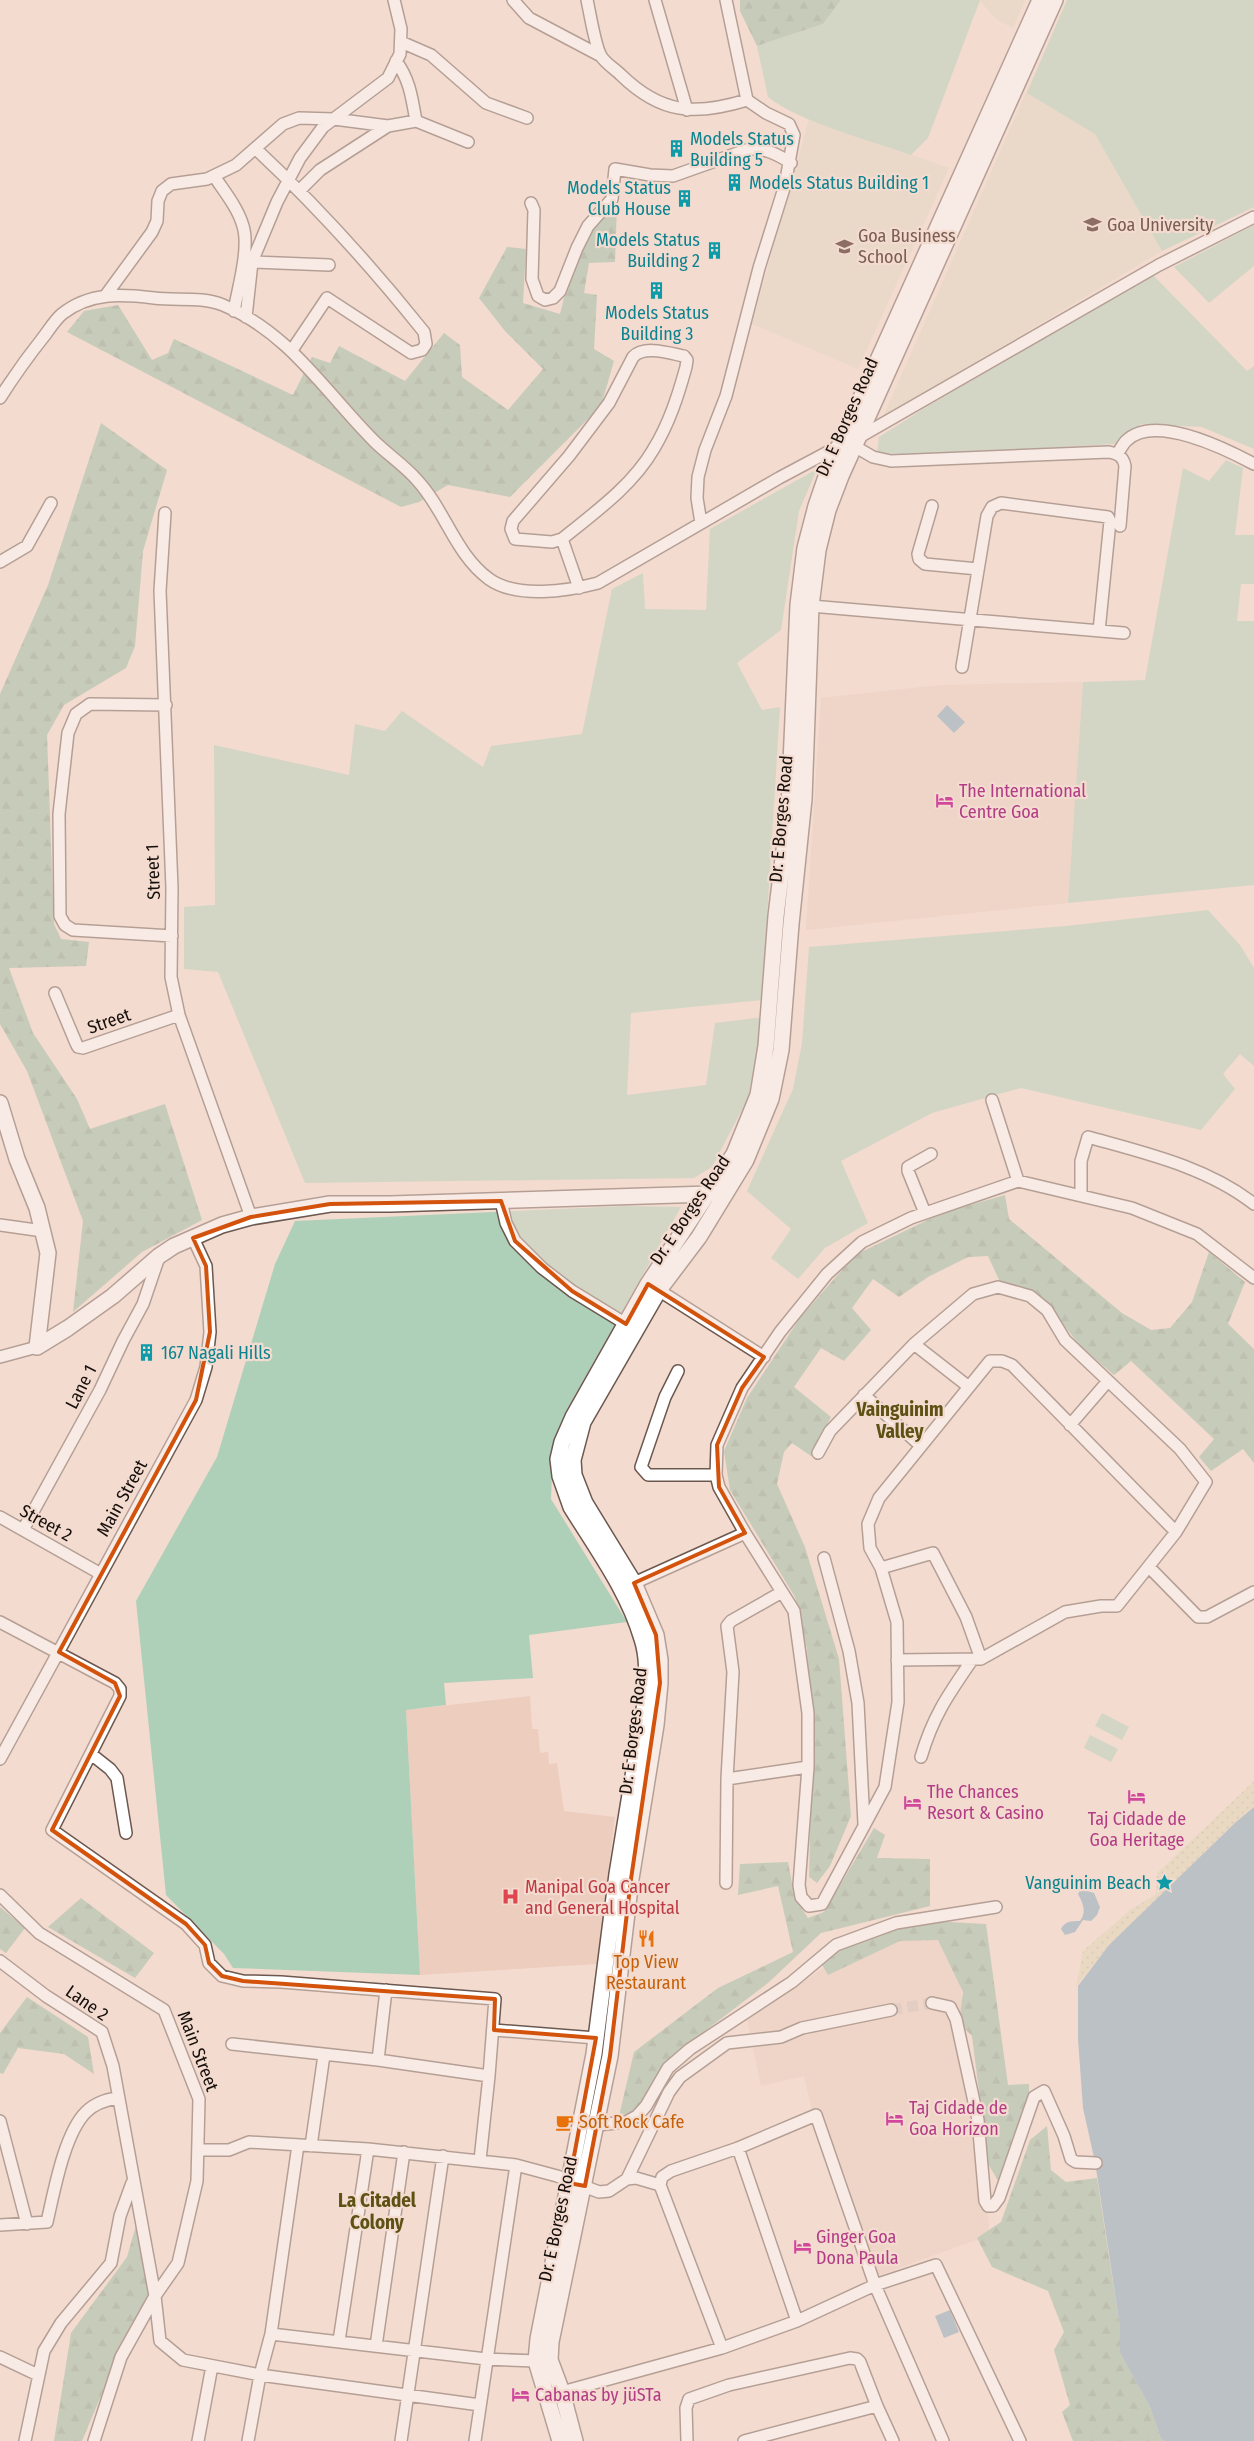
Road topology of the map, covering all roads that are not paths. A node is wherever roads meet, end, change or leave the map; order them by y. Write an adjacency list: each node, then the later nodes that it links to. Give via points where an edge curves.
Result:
1 (394, 0): 8 (street)
2 (513, 0): 9 (street, via 529,18)
3 (587, 0): 9 (street)
4 (655, 0): 12 (street)
5 (726, 0): 11 (street)
6 (1040, 0): 32 (main road, Dr. E Borges Road)
7 (1055, 0): 32 (main road, Dr. E Borges Road)
8 (401, 42): 10 (street); 14 (street, via 431,55 486,103)
9 (601, 56): 12 (street, via 644,96)
10 (396, 61): 13 (street, via 388,78); 15 (street, via 406,74)
11 (747, 100): 12 (street, via 727,106); 19 (street, via 790,124 794,135)
12 (687, 110)
13 (334, 118): 16 (street); 18 (street, via 299,118 282,124); 21 (street, via 323,127 300,158)
14 (527, 118)
15 (416, 121): 16 (street); 17 (street)
16 (388, 126): 22 (street, via 320,170)
17 (468, 142)
18 (256, 149): 20 (street, via 236,165); 21 (street)
19 (790, 163): 23 (street, via 778,155 749,149 673,176 615,169 612,198 588,226 560,291 545,300 538,296 532,279 534,210); 38 (street, via 726,396 698,477 697,498)
20 (214, 176): 27 (street, via 171,184 162,191 152,232); 28 (street, via 244,228)
21 (289, 180): 22 (street); 25 (street)
22 (299, 191): 30 (street, via 370,265 426,337 422,350 412,353 327,298)
23 (531, 203)
24 (1254, 217): 32 (street, via 1159,266)
25 (252, 262): 26 (street); 29 (street)
26 (329, 265)
27 (106, 295): 28 (street, via 206,301); 31 (street, via 85,300 61,315)
28 (234, 311): 29 (street)
29 (246, 317): 30 (street)
30 (292, 350): 43 (street, via 373,440 417,480 470,563 490,580 517,589 570,591)
31 (0, 398)
32 (851, 443): 33 (street, via 873,457 891,461); 38 (street, via 779,478); 44 (main road, Dr. E Borges Road, via 818,550); 57 (main road, Dr. E Borges Road, via 816,506 805,548 798,605 789,809 776,916 766,1046 758,1095 734,1154)
33 (1117, 454): 34 (street, via 1126,440 1136,434 1162,431 1198,438); 39 (street, via 1124,459 1125,466)
34 (1254, 464)
35 (51, 503): 41 (street, via 27,546)
36 (932, 506): 42 (street, via 918,559 926,564)
37 (165, 513): 49 (street, Street 1, via 160,591)
38 (702, 523): 43 (street, via 598,583)
39 (1120, 526)
40 (562, 539): 40 (street, via 552,542 515,539 511,529 513,521 609,403 638,352 645,350 684,356 686,367 674,408 653,450 610,500); 43 (street)
41 (0, 562)
42 (978, 569): 45 (street); 46 (street, via 987,516 992,507 1001,503 1108,517)
43 (579, 588)
44 (811, 606): 45 (street); 68 (main road, Dr. E Borges Road, via 804,799 790,924 781,1050 771,1099 746,1160 699,1237)
45 (970, 622): 46 (street); 48 (street)
46 (1099, 631): 47 (street)
47 (1124, 633)
48 (962, 667)
49 (166, 705): 50 (street, Street 1); 50 (street, via 90,704 76,714 68,733 59,814 60,916 73,930)
50 (172, 936): 52 (street, Street 1, via 171,977)
51 (55, 993): 52 (street, Street, via 78,1047 84,1048)
52 (179, 1015): 62 (street, Street 1)
53 (992, 1100): 56 (street)
54 (0, 1103): 64 (main road)
55 (932, 1154): 61 (street, via 908,1167)
56 (1018, 1181): 58 (street); 61 (street)
57 (709, 1194): 59 (main road); 68 (main road, Dr. E Borges Road)
58 (1081, 1195): 60 (street, via 1082,1161 1088,1137 1170,1161 1235,1190); 67 (street, via 1132,1208 1197,1234)
59 (501, 1201): 62 (main road, via 330,1204); 69 (street, via 506,1223 515,1241 542,1268)
60 (1254, 1204)
61 (925, 1213): 73 (street, via 862,1242 807,1296)
62 (251, 1217): 65 (main road, via 222,1225)
63 (0, 1225): 64 (street)
64 (43, 1231): 71 (main road, via 48,1253)
65 (194, 1238): 66 (main road); 89 (street, Main Street, via 206,1266 210,1332 206,1367 196,1400)
66 (159, 1256): 71 (main road, via 113,1296); 83 (street, Lane 1, via 144,1304)
67 (1254, 1278)
68 (653, 1287): 69 (main road, Dr. E Borges Road); 73 (street); 90 (main road, Dr. E Borges Road, via 584,1422 573,1460 574,1474 585,1503)
69 (626, 1324): 112 (main road, Dr. E Borges Road, via 573,1417 558,1459 564,1491 571,1507 627,1600 643,1640 647,1671 646,1697 617,1874)
70 (914, 1344): 75 (street, via 973,1294 998,1287 1030,1296 1047,1310 1065,1340); 76 (street); 77 (street)
71 (37, 1347): 72 (street)
72 (0, 1357)
73 (764, 1357): 81 (street, via 742,1388 717,1445)
74 (678, 1371): 81 (street, via 665,1397 641,1467 648,1475)
75 (1108, 1381): 78 (street); 84 (street, via 1180,1449 1206,1482)
76 (969, 1388): 78 (street, via 990,1361 1002,1361 1012,1365); 79 (street)
77 (864, 1395): 79 (street); 80 (street, via 830,1431)
78 (1070, 1424): 84 (street)
79 (921, 1446): 88 (street, via 879,1498 868,1524 870,1548)
80 (818, 1453)
81 (716, 1475): 85 (street)
82 (0, 1517): 83 (street, Street 2)
83 (23, 1530): 89 (street, Street 2)
84 (1176, 1532): 87 (street)
85 (745, 1533): 90 (street); 91 (street)
86 (824, 1558): 102 (street, via 849,1651 858,1703)
87 (1149, 1567): 92 (street, via 1198,1617 1207,1617); 96 (street, via 1117,1606 1065,1612)
88 (881, 1568): 95 (street, via 897,1622); 96 (street, via 933,1553 966,1617)
89 (100, 1574): 94 (street, Main Street)
90 (634, 1583): 119 (main road, Dr. E Borges Road, via 656,1635 660,1683 631,1876 610,2056)
91 (782, 1592): 100 (street, via 794,1611 808,1713); 101 (street, via 727,1626 733,1672)
92 (1254, 1592)
93 (0, 1622): 94 (street)
94 (59, 1652): 97 (street, via 115,1683 120,1689 120,1696); 99 (street, Main Street)
95 (897, 1660): 96 (street); 102 (street, via 898,1702 885,1787)
96 (976, 1660): 98 (street, via 939,1709)
97 (91, 1754): 103 (street, via 117,1778); 108 (street, via 52,1830 186,1924 205,1945 209,1963 222,1976 243,1981)
98 (921, 1757)
99 (0, 1759)
100 (808, 1767): 101 (street); 102 (street, via 799,1885 801,1897 809,1906 822,1904)
101 (727, 1779): 104 (street)
102 (864, 1824)
103 (126, 1833)
104 (726, 1883)
105 (0, 1895): 124 (street, Main Street, via 39,1933 164,2010 200,2099)
106 (996, 1907): 119 (street, via 896,1923 836,1945 792,1982 683,2055 668,2068 637,2116 626,2122)
107 (0, 1961): 117 (street, Lane 2, via 102,2032 113,2066)
108 (386, 1990): 111 (street, via 495,2000); 115 (street)
109 (932, 2003): 128 (street, via 950,2007 956,2019 978,2120 988,2206 993,2206 999,2198 1034,2097 1044,2091 1071,2159)
110 (891, 2010): 130 (street, via 802,2028 781,2037 727,2043 680,2077)
111 (494, 2030): 112 (street); 116 (street)
112 (596, 2038): 132 (main road, Dr. E Borges Road)
113 (232, 2044): 114 (street)
114 (324, 2055): 115 (street); 121 (street)
115 (378, 2060): 116 (street)
116 (490, 2076): 127 (street)
117 (117, 2098): 131 (street, Lane 2); 135 (street, via 102,2101 86,2112 77,2125 60,2167 47,2222)
118 (0, 2121): 135 (street)
119 (596, 2125): 134 (main road, Dr. E Borges Road)
120 (298, 2145): 121 (street); 124 (street, via 249,2142 229,2150); 140 (street)
121 (312, 2146): 123 (street)
122 (738, 2148): 133 (street, via 672,2171 662,2177); 137 (street, via 816,2115); 139 (street)
123 (368, 2149): 125 (street); 141 (street)
124 (198, 2150): 138 (street, Main Street, via 197,2181 178,2263)
125 (404, 2152): 126 (street); 142 (street)
126 (443, 2156): 127 (street); 144 (street)
127 (480, 2160): 129 (street)
128 (1096, 2162)
129 (516, 2165): 132 (street, via 557,2176); 146 (street)
130 (627, 2180): 133 (street, via 636,2178); 134 (street, via 609,2191 599,2192)
131 (133, 2181): 138 (street, Lane 2); 149 (street, via 120,2216 111,2263 61,2323 44,2351)
132 (569, 2183): 134 (street); 147 (main road, Dr. E Borges Road)
133 (660, 2185): 143 (street)
134 (585, 2186): 151 (main road, Dr. E Borges Road, via 551,2342 550,2360)
135 (27, 2224): 136 (street)
136 (0, 2225)
137 (876, 2285): 139 (street); 166 (street); 167 (street, via 936,2265)
138 (155, 2296): 148 (street, Lane 2, via 160,2341 183,2360); 156 (street, Main Street, via 121,2357)
139 (797, 2322): 143 (street)
140 (271, 2334): 141 (street); 150 (street)
141 (340, 2342): 142 (street)
142 (376, 2346): 144 (street)
143 (722, 2348): 151 (street)
144 (414, 2350): 146 (street); 152 (street)
145 (0, 2357): 149 (street)
146 (486, 2359): 147 (street); 153 (street)
147 (536, 2361): 161 (main road, Dr. E Borges Road)
148 (212, 2366): 150 (street, Lane 2); 157 (street)
149 (38, 2375): 155 (street)
150 (260, 2375): 152 (street, Lane 2); 158 (street)
151 (562, 2392): 162 (main road, Dr. E Borges Road)
152 (408, 2395): 153 (street, Lane 2); 159 (street)
153 (480, 2405): 160 (street)
154 (877, 2406): 163 (street, via 860,2362 850,2358 729,2385 695,2396 686,2403); 164 (street); 165 (street)
155 (25, 2441)
156 (94, 2441)
157 (198, 2441)
158 (248, 2441)
159 (401, 2441)
160 (475, 2441)
161 (560, 2441)
162 (574, 2441)
163 (687, 2441)
164 (744, 2441)
165 (893, 2441)
166 (943, 2441)
167 (1020, 2441)

